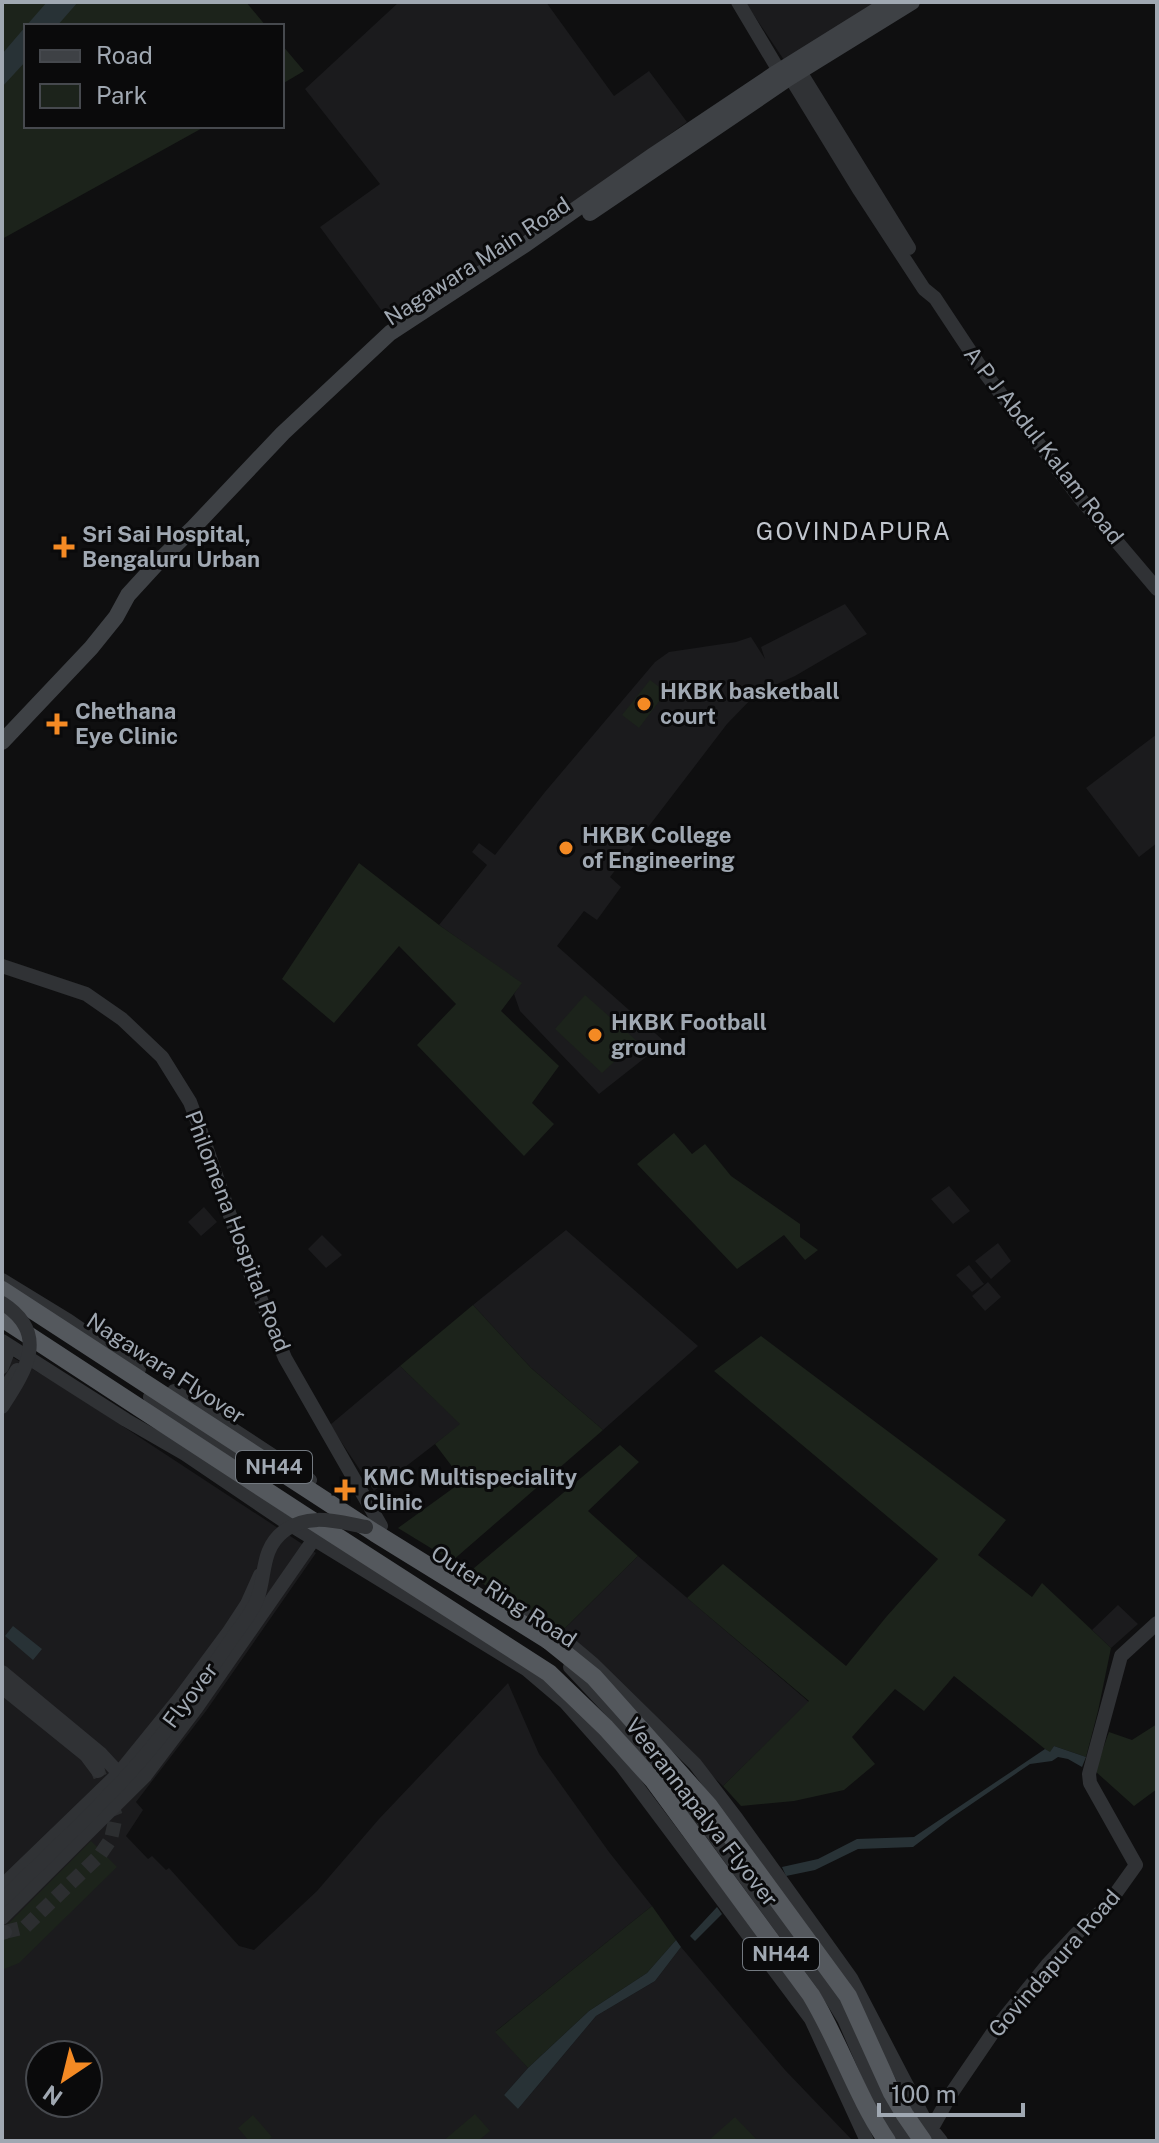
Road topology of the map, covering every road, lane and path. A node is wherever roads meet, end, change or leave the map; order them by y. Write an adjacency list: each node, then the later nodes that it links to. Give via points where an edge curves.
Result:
1 (738, 2): 4 (street, A P J Abdul Kalam Road)
2 (890, 2): 4 (main road)
3 (912, 2): 4 (main road, Nagawara Main Road)
4 (789, 70): 5 (street, A P J Abdul Kalam Road, via 924,289 1079,497); 6 (main road, Nagawara Main Road, via 532,252 395,339 116,617)
5 (1157, 589)
6 (2, 742)
7 (2, 966): 19 (street, Philomena Hospital Road, via 86,994 162,1057 190,1102 285,1358)
8 (2, 1280): 19 (street)
9 (2, 1290): 19 (highway, Nagawara Flyover / NH44)
10 (2, 1302): 16 (street, bridge, via 23,1322 30,1344 27,1366); 28 (street, Outer Ring Road / NH44, via 547,1649 596,1693)
11 (2, 1318): 17 (highway, Outer Ring Road / NH44)
12 (6, 1344): 13 (street); 14 (street)
13 (26, 1356): 15 (street); 17 (street)
14 (2, 1367)
15 (2, 1393)
16 (2, 1407)
17 (200, 1456): 18 (street); 25 (highway, Outer Ring Road / NH44, via 536,1663)
18 (281, 1519): 20 (street); 27 (street, via 247,1604)
19 (373, 1527): 22 (highway, Nagawara Flyover / NH44); 31 (street, Flyover, bridge, via 309,1520 276,1538 251,1611 184,1705 125,1778); 33 (street, via 560,1636 695,1764 851,1978)
20 (314, 1539): 29 (street); 34 (street, via 526,1669 592,1731 811,2019)
21 (1157, 1623): 33 (street, Govindapura Road, via 1121,1656 1090,1767 1090,1783 1136,1865 1106,1907 1048,1964 996,2028)
22 (548, 1640): 33 (highway, Veerannapalya Flyover / NH44, bridge, via 594,1677 718,1818 848,1996 905,2115)
23 (2, 1672): 27 (street)
24 (2, 1687): 26 (street, via 86,1755)
25 (564, 1687): 28 (highway, Veerannapalya Flyover / NH44)
26 (98, 1771)
27 (119, 1773): 29 (street); 30 (street)
28 (659, 1777): 35 (highway, Veerannapalya Flyover / NH44, via 811,1995); 36 (street, Outer Ring Road, via 724,1848 836,2003 876,2094)
29 (134, 1789): 32 (street)
30 (2, 1886)
31 (2, 1900)
32 (3, 1927)
33 (932, 2130): 37 (street)
34 (867, 2141)
35 (887, 2141)
36 (905, 2141)
37 (912, 2141)

